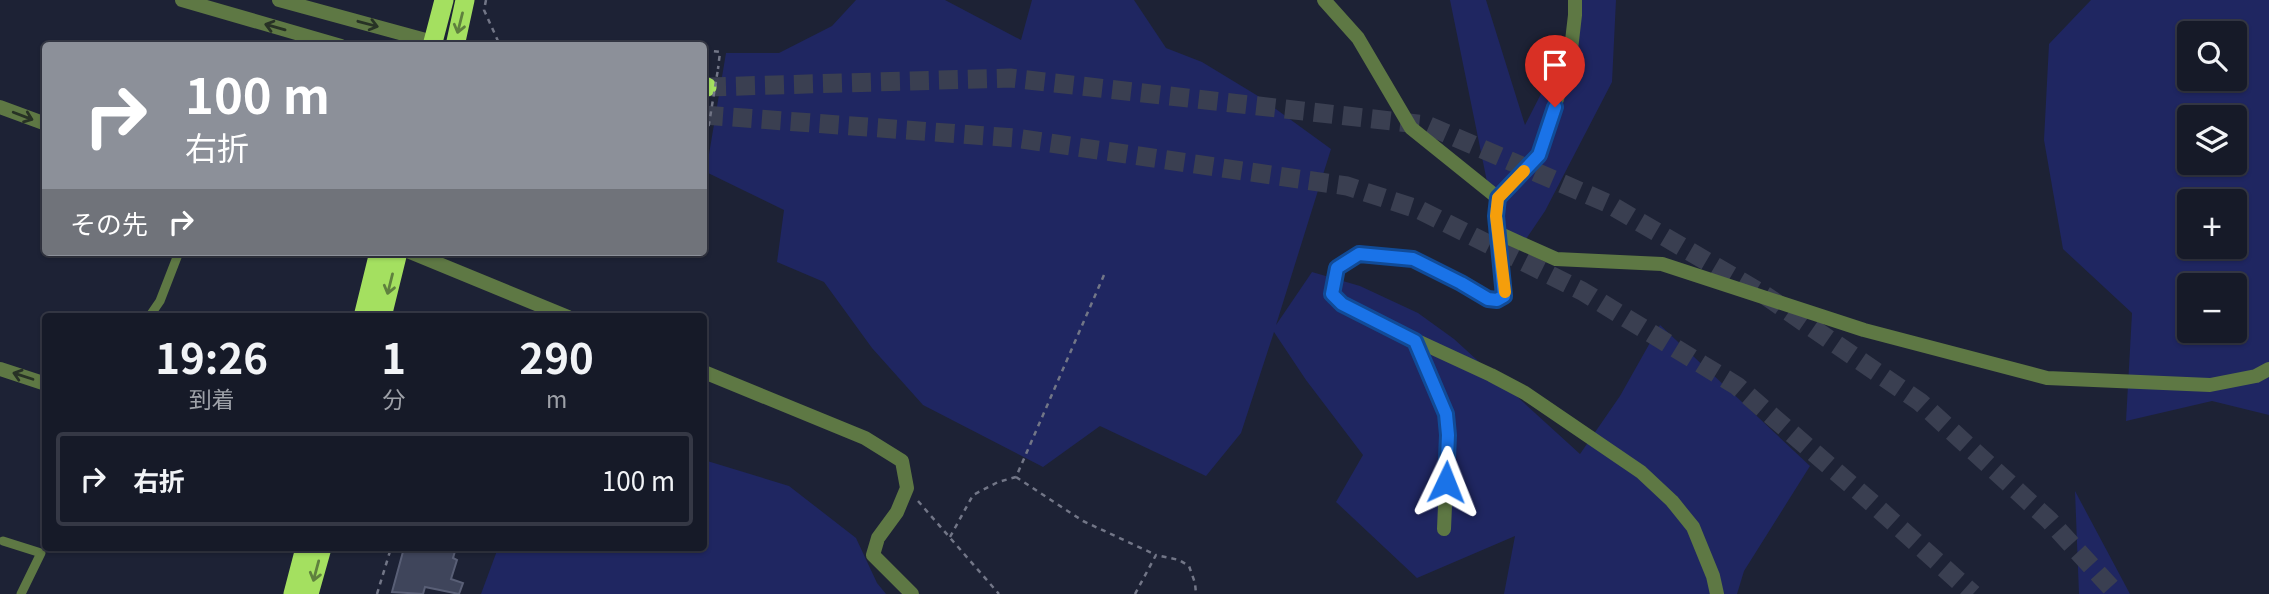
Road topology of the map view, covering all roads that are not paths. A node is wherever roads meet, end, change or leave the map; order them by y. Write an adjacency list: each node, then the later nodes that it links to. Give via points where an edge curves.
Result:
1 (183, 0): 7 (street, one-way to 1)
2 (279, 0): 8 (street, one-way to 8)
3 (444, 0): 9 (highway)
4 (465, 0): 10 (highway, one-way to 10)
5 (1324, 0): 13 (street, via 1358,38 1411,128)
6 (1575, 0): 13 (street, via 1570,58 1539,155)
7 (327, 42)
8 (430, 42)
9 (437, 42)
10 (456, 42)
11 (0, 107): 12 (street, one-way to 12)
12 (42, 123)
13 (1498, 198): 14 (street)
14 (1498, 233): 23 (street, via 1505,290 1497,300 1413,259 1359,254 1337,268 1332,294 1342,304); 25 (street, via 1556,259 1662,264 1864,330 2047,378 2210,385)
15 (177, 256): 19 (lane)
16 (378, 256): 20 (highway)
17 (397, 256): 21 (highway, one-way to 21)
18 (420, 256): 22 (street)
19 (152, 313)
20 (364, 313)
21 (383, 313)
22 (558, 313)
23 (1415, 341): 28 (street, via 1446,414); 36 (street, via 1525,393 1641,472 1693,527)
24 (0, 369): 27 (street, one-way to 24)
25 (2269, 369)
26 (707, 373): 35 (street, via 865,438 902,461 907,488 873,555)
27 (42, 383)
28 (1444, 529)
29 (3, 541): 32 (lane, via 41,553)
30 (304, 551): 33 (highway)
31 (321, 551): 34 (highway, one-way to 34)
32 (21, 594)
33 (293, 594)
34 (309, 594)
35 (912, 594)
36 (1717, 594)

